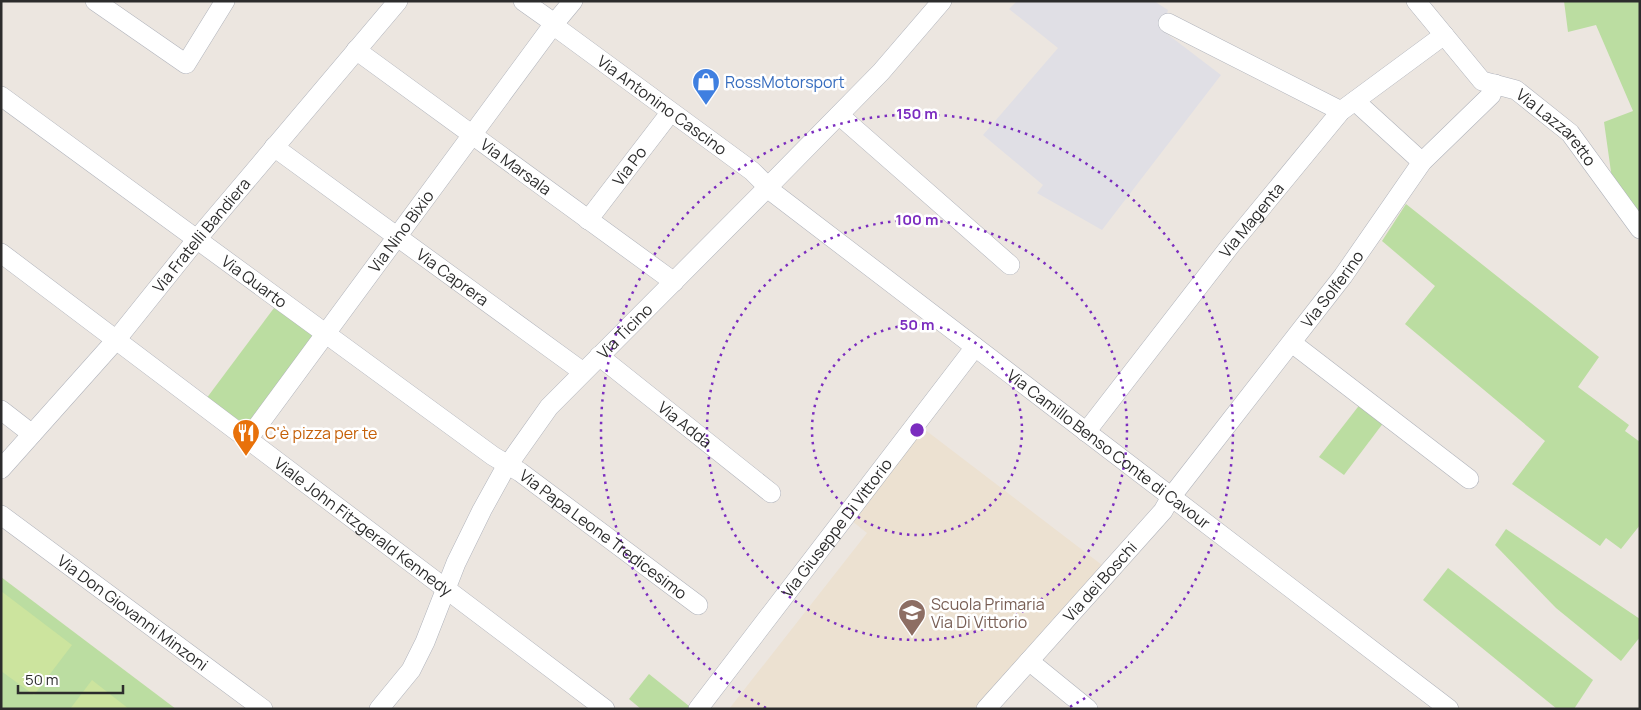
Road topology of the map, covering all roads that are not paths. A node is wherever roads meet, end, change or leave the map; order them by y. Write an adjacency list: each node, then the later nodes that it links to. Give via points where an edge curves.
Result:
1 (95, 1): 2 (street, via 186,64)
2 (225, 1)
3 (398, 1): 11 (street, Via Fratelli Bandiera)
4 (523, 1): 9 (street, Via Antonino Cascino)
5 (573, 1): 9 (street, Via Nino Bixio)
6 (942, 1): 16 (street, Via Ticino)
7 (1416, 1): 10 (street, Via Lazzaretto)
8 (1168, 23): 14 (street)
9 (553, 26): 15 (street, Via Antonino Cascino); 17 (street, Via Nino Bixio)
10 (1444, 35): 12 (street, Via Lazzaretto, via 1482,81); 14 (street, Via Magenta)
11 (356, 50): 17 (street, Via Marsala); 18 (street, Via Fratelli Bandiera)
12 (1495, 84): 19 (street, Via Solferino, via 1491,95); 22 (street, Via Lazzaretto, via 1516,90 1570,132)
13 (1, 96): 24 (street, Via Quarto)
14 (1348, 106): 19 (street); 35 (street, Via Magenta, via 1230,246)
15 (670, 113): 20 (street, Via Antonino Cascino, via 752,171); 21 (street, Via Po)
16 (839, 115): 20 (street, Via Ticino); 26 (street)
17 (472, 135): 21 (street, Via Marsala); 23 (street, Via Nino Bixio)
18 (274, 147): 23 (street, Via Caprera); 24 (street, Via Fratelli Bandiera)
19 (1422, 162): 30 (street, Via Solferino)
20 (768, 188): 27 (street, Via Ticino); 31 (street, Via Camillo Benso Conte di Cavour)
21 (588, 220): 27 (street, Via Marsala)
22 (1640, 229)
23 (397, 237): 28 (street, Via Nino Bixio); 33 (street, Via Caprera)
24 (197, 239): 28 (street, Via Quarto); 29 (street, Via Fratelli Bandiera)
25 (1, 253): 29 (street, Viale John Fitzgerald Kennedy)
26 (1010, 265)
27 (674, 282): 32 (street, Via Ticino)
28 (326, 334): 37 (street, Via Nino Bixio); 38 (street, Via Quarto)
29 (116, 340): 36 (street, Via Fratelli Bandiera); 37 (street, Viale John Fitzgerald Kennedy)
30 (1292, 343): 40 (street); 42 (street, Via Solferino)
31 (975, 347): 35 (street, Via Camillo Benso Conte di Cavour); 50 (street, Via Giuseppe Di Vittorio)
32 (599, 356): 33 (street, Via Ticino); 41 (street, Via Adda)
33 (584, 372): 38 (street, Via Ticino, via 549,406)
34 (1, 410): 36 (street)
35 (1086, 432): 42 (street, Via Camillo Benso Conte di Cavour)
36 (32, 434): 39 (street, Via Fratelli Bandiera)
37 (248, 439): 44 (street, Viale John Fitzgerald Kennedy)
38 (508, 465): 44 (street, Via Ticino, via 478,518); 45 (street, Via Papa Leone Tredicesimo)
39 (1, 469)
40 (1469, 479)
41 (771, 494)
42 (1171, 498): 46 (street, Via dei Boschi, via 1163,511); 53 (street, Via Camillo Benso Conte di Cavour)
43 (1, 515): 47 (street, Via Don Giovanni Minzoni)
44 (445, 589): 48 (street, Via Ticino, via 425,642 410,670); 49 (street, Viale John Fitzgerald Kennedy)
45 (698, 605)
46 (1029, 661): 51 (street, Via dei Boschi); 52 (street)
47 (264, 709)
48 (379, 709)
49 (604, 709)
50 (698, 709)
51 (986, 709)
52 (1088, 709)
53 (1449, 709)

